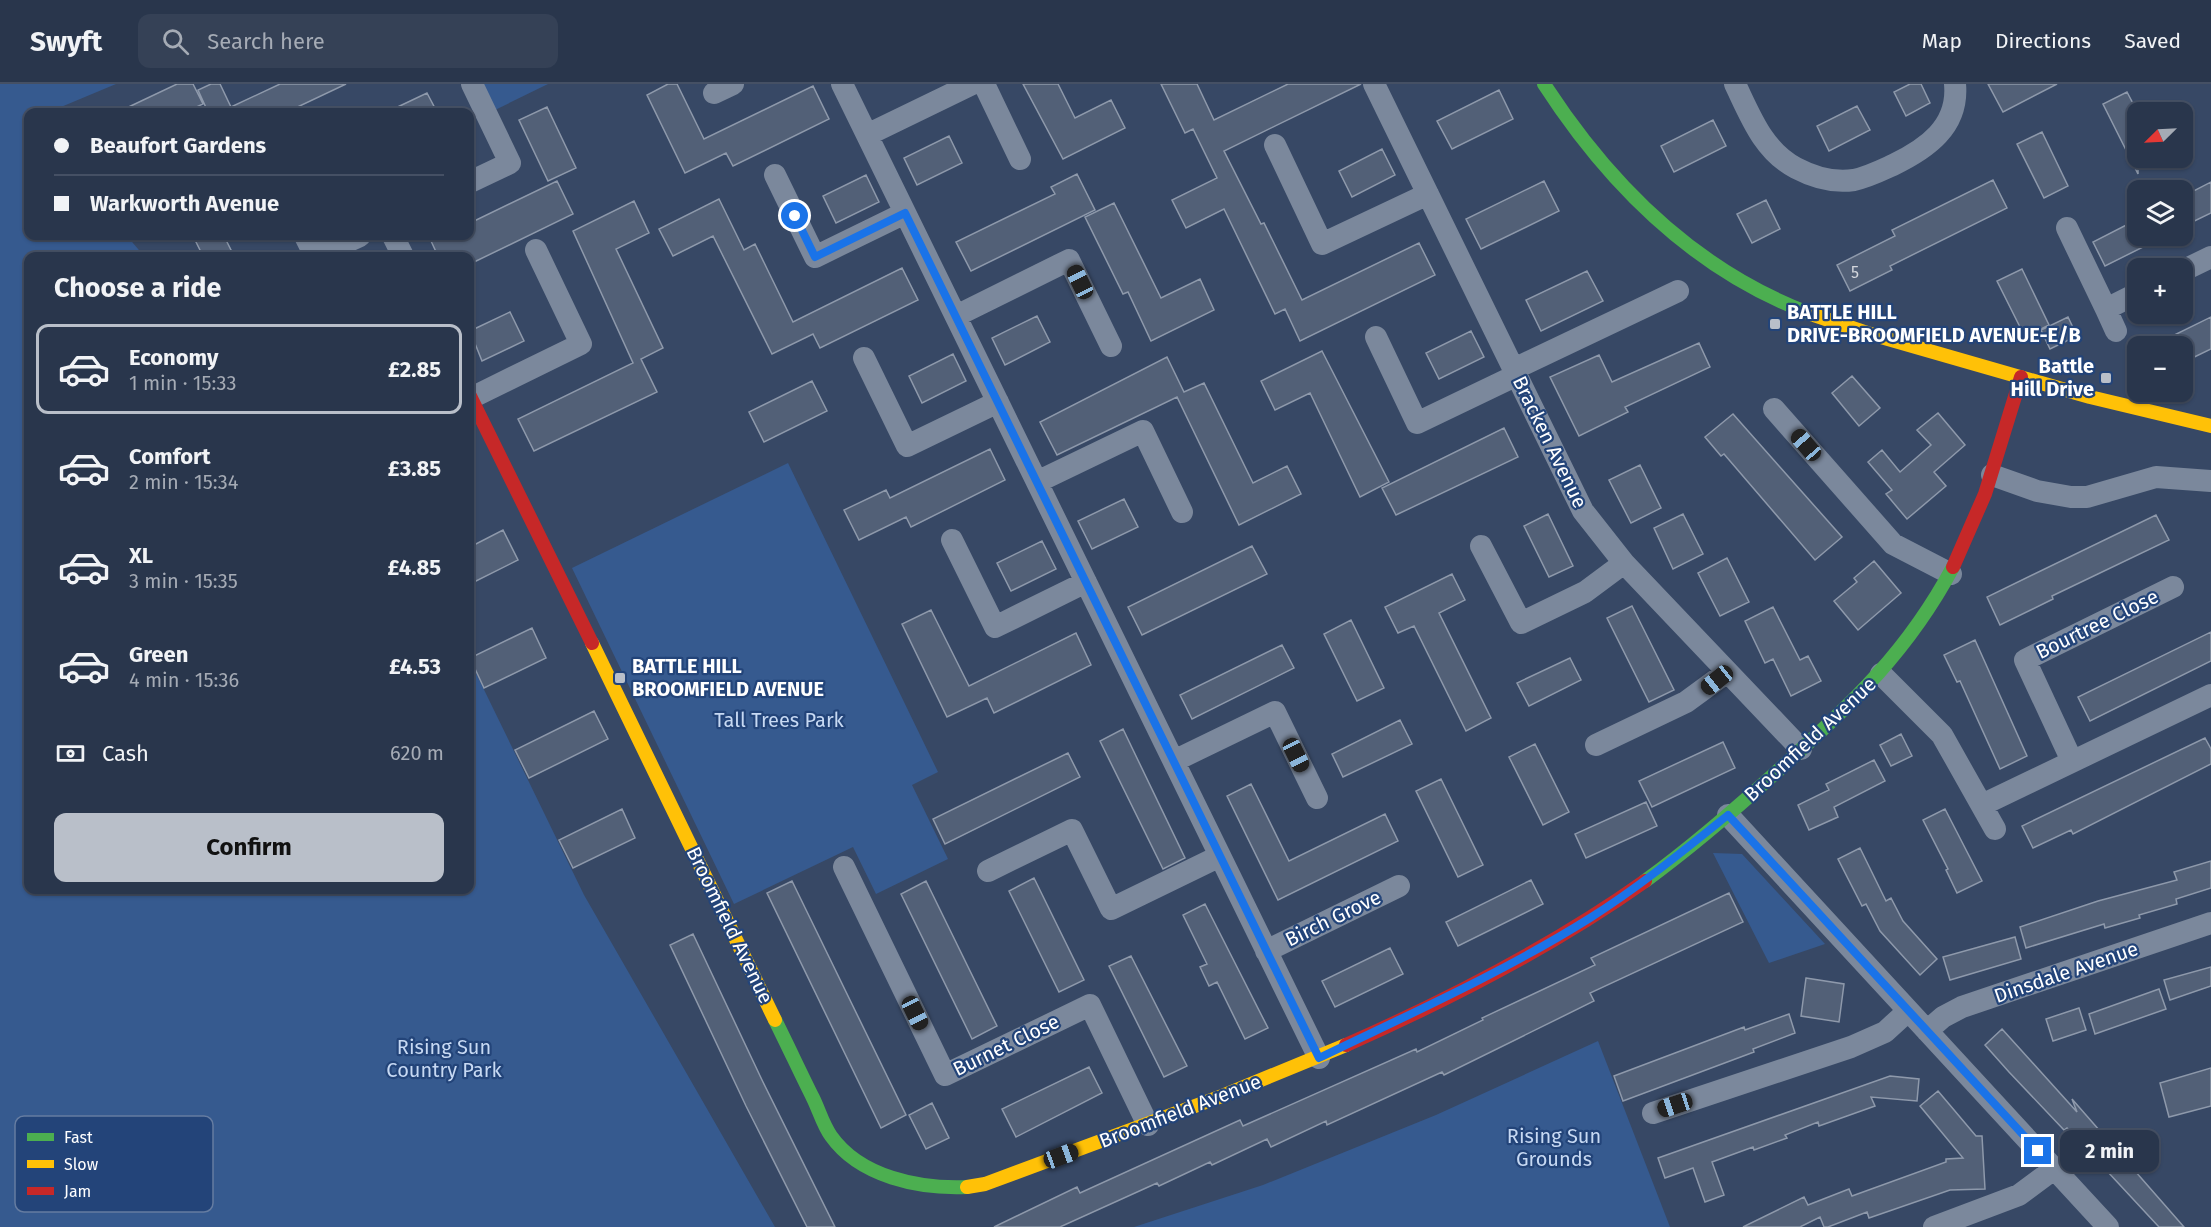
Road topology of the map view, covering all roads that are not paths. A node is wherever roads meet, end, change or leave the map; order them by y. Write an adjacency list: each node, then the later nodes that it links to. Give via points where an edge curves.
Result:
1 (472, 84): 13 (street, via 510,163)
2 (842, 84): 9 (street)
3 (972, 84): 9 (street)
4 (984, 84): 11 (street)
5 (1374, 84): 14 (street, Bracken Avenue)
6 (1544, 84): 31 (street, via 1579,138 1627,193 1680,240 1729,274 1805,312)
7 (1735, 84): 8 (street, via 1773,151 1796,168 1824,179 1839,180 1867,176 1926,147 1949,118)
8 (1955, 84)
9 (867, 135): 15 (street)
10 (1275, 145): 14 (street, via 1322,244)
11 (1020, 159)
12 (775, 175): 15 (street, via 815,257)
13 (474, 180)
14 (1428, 194): 30 (street, Bracken Avenue)
15 (905, 213): 25 (street)
16 (2067, 228): 24 (street)
17 (351, 240): 19 (street)
18 (536, 250): 32 (street, via 581,344)
19 (325, 252)
20 (2211, 257): 21 (street)
21 (2193, 266)
22 (1678, 291): 30 (street)
23 (2127, 298): 24 (street)
24 (2106, 309): 26 (street)
25 (956, 316): 28 (street, via 1069,260); 33 (street)
26 (2116, 331)
27 (1376, 337): 30 (street, via 1417,423)
28 (1111, 346)
29 (864, 358): 33 (street, via 907,447)
30 (1516, 372): 43 (street, Bracken Avenue, via 1573,494)
31 (2021, 377): 36 (street, via 2134,411); 37 (street, Broomfield Avenue)
32 (474, 395)
33 (998, 402): 38 (street)
34 (474, 405): 68 (street, Broomfield Avenue, via 831,1136 859,1163 916,1185 973,1187)
35 (1774, 409): 44 (street, via 1893,544)
36 (2211, 426)
37 (1992, 475): 39 (street, via 2037,491 2071,497 2156,477); 44 (street, Broomfield Avenue)
38 (1037, 482): 40 (street, via 1143,431); 45 (street)
39 (2211, 482)
40 (1182, 512)
41 (952, 540): 45 (street, via 995,627)
42 (1481, 546): 43 (street, via 1521,623 1585,592)
43 (1624, 563): 47 (street, Bracken Avenue)
44 (1951, 574): 48 (street, Broomfield Avenue, via 1928,614)
45 (1086, 582): 52 (street)
46 (2173, 587): 53 (street, Bourtree Close, via 2025,660)
47 (1727, 672): 50 (street, via 1686,702); 51 (street, Bracken Avenue)
48 (1881, 674): 51 (street, Broomfield Avenue); 55 (street, via 1942,735)
49 (2211, 694): 53 (street)
50 (1596, 745)
51 (1801, 749): 56 (street, Broomfield Avenue)
52 (1174, 761): 54 (street, via 1275,712); 58 (street)
53 (2073, 761): 55 (street)
54 (1317, 798)
55 (1982, 805): 57 (street)
56 (1728, 815): 64 (street); 66 (street, Broomfield Avenue, via 1659,871 1589,918 1414,1013)
57 (1995, 830)
58 (1220, 856): 60 (street, via 1111,909 1072,831); 63 (street)
59 (844, 867): 68 (street, Burnet Close, via 945,1075 1090,1005)
60 (988, 872)
61 (1399, 886): 63 (street, Birch Grove)
62 (2211, 923): 65 (street, Dinsdale Avenue, via 1962,1007 1942,1017)
63 (1266, 951): 66 (street)
64 (1908, 1011): 65 (street); 67 (street, via 1885,1032 1851,1047)
65 (1927, 1031): 69 (street)
66 (1319, 1058): 68 (street, Broomfield Avenue)
67 (1653, 1113)
68 (1148, 1125)
69 (2054, 1169): 70 (street, via 2019,1195); 71 (street)
70 (1934, 1227)
71 (2108, 1227)

